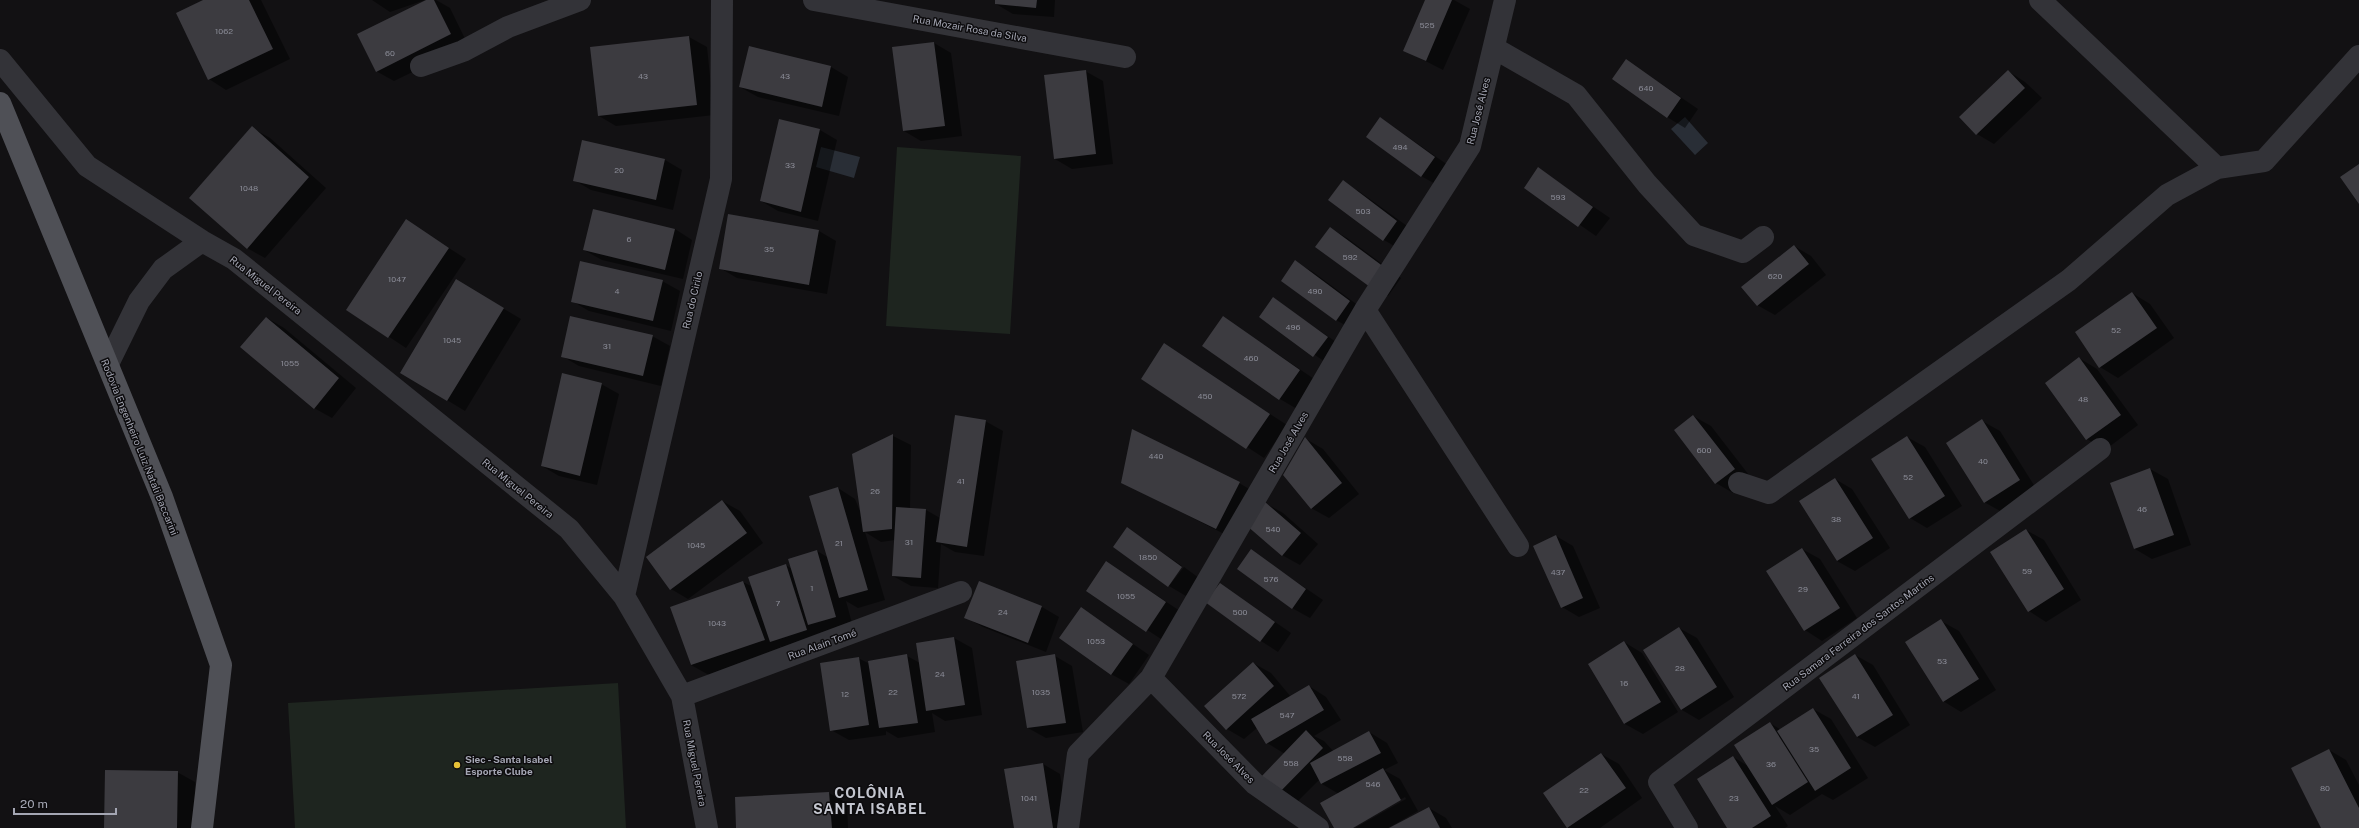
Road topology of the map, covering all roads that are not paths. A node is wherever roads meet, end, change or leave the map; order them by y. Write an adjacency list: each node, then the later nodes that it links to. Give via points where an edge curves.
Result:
1 (580, 0): 10 (street, via 508,28 463,51)
2 (722, 0): 21 (street, Rua do Cirilo, via 721,179)
3 (814, 0): 8 (street, Rua Mozair Rosa da Silva)
4 (1505, 0): 6 (street, Rua José Alves)
5 (2040, 0): 12 (street)
6 (1494, 48): 13 (street, via 1576,95 1647,184 1694,235 1743,252); 15 (street, Rua José Alves, via 1470,146)
7 (2359, 56): 12 (street, via 2264,161)
8 (1125, 57)
9 (0, 60): 14 (street, Rua Miguel Pereira, via 87,166)
10 (421, 66)
11 (0, 102): 16 (main road, Rodovia Engenheiro Luiz Natali Baccarini)
12 (2217, 168): 18 (street, via 2167,194 2069,280 1769,494)
13 (1763, 237)
14 (202, 241): 16 (street, via 162,269 139,301); 21 (street, Rua Miguel Pereira, via 234,259 569,530)
15 (1365, 310): 19 (street); 22 (street, Rua José Alves)
16 (108, 364): 24 (main road, Rodovia Engenheiro Luiz Natali Baccarini, via 162,497 221,665)
17 (2100, 449): 28 (street, Rua Samara Ferreira dos Santos Martins, via 1658,782)
18 (1739, 483)
19 (1518, 546)
20 (961, 592): 23 (street, Rua Alain Tomé)
21 (624, 596): 23 (street, Rua Miguel Pereira)
22 (1151, 678): 26 (street, via 1078,754); 27 (street, Rua José Alves, via 1255,784)
23 (682, 696): 25 (street, Rua Miguel Pereira)
24 (202, 828)
25 (707, 828)
26 (1068, 828)
27 (1318, 828)
28 (1687, 828)

